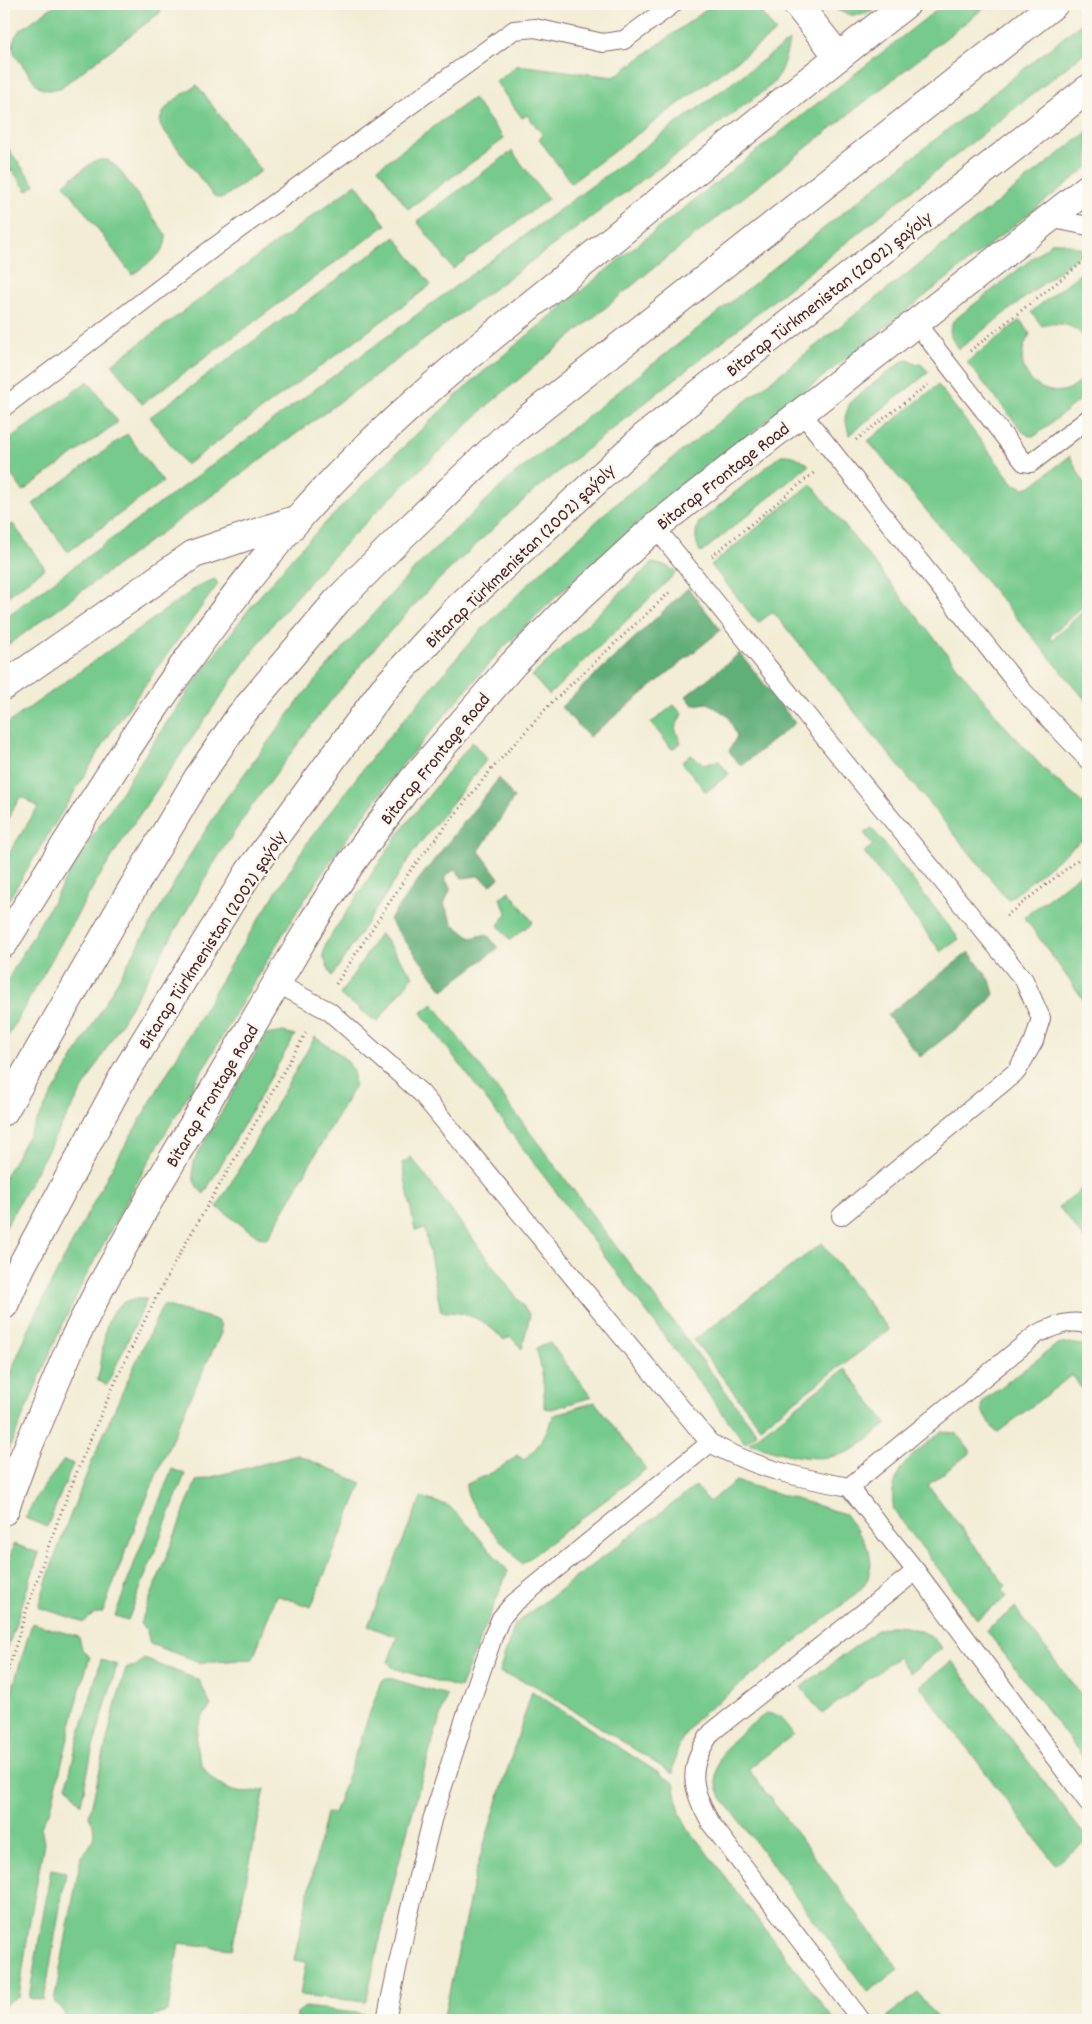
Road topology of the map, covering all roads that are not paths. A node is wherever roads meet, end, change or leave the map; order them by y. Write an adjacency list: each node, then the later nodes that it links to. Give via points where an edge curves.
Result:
1 (673, 4): 11 (lane, via 624,40 603,43 535,28 514,30 213,248)
2 (797, 4): 5 (street)
3 (906, 4): 5 (street)
4 (1054, 4): 20 (street, via 511,432 337,601 240,716 198,778)
5 (838, 56): 14 (street, via 466,357 363,449)
6 (1088, 88): 22 (street, Bitarap Türkmenistan (2002) şaýoly, via 644,437 460,606 383,690 248,872 124,1075 21,1267)
7 (1088, 188): 8 (street, Bitarap Frontage Road)
8 (1049, 218): 9 (lane); 10 (street, Bitarap Frontage Road)
9 (1088, 226)
10 (916, 323): 12 (street, Bitarap Frontage Road); 13 (lane, via 1024,462 1031,462)
11 (4, 407)
12 (801, 412): 15 (street, Bitarap Frontage Road); 17 (lane, via 1021,689)
13 (1088, 419)
14 (298, 518): 16 (street, via 194,554); 18 (street, via 183,664)
15 (655, 527): 19 (street, Bitarap Frontage Road, via 513,664 412,781 349,866); 21 (lane, via 1024,980 1041,1018 1034,1041 1017,1071)
16 (4, 686)
17 (1088, 760)
18 (4, 943)
19 (278, 984): 24 (lane, via 329,1011 421,1093); 26 (street, Bitarap Frontage Road, via 152,1193 100,1288 73,1341)
20 (4, 1110)
21 (841, 1216)
22 (4, 1305)
23 (1088, 1325): 25 (lane, via 1066,1323 1037,1334)
24 (710, 1443): 25 (lane, via 745,1461 783,1474); 29 (lane, via 513,1604 501,1618 432,1820)
25 (848, 1487): 27 (lane)
26 (4, 1512)
27 (916, 1571): 28 (lane); 30 (lane, via 712,1732 696,1760 694,1785 700,1805 712,1825)
28 (1088, 1802)
29 (386, 2020)
30 (861, 2020)

